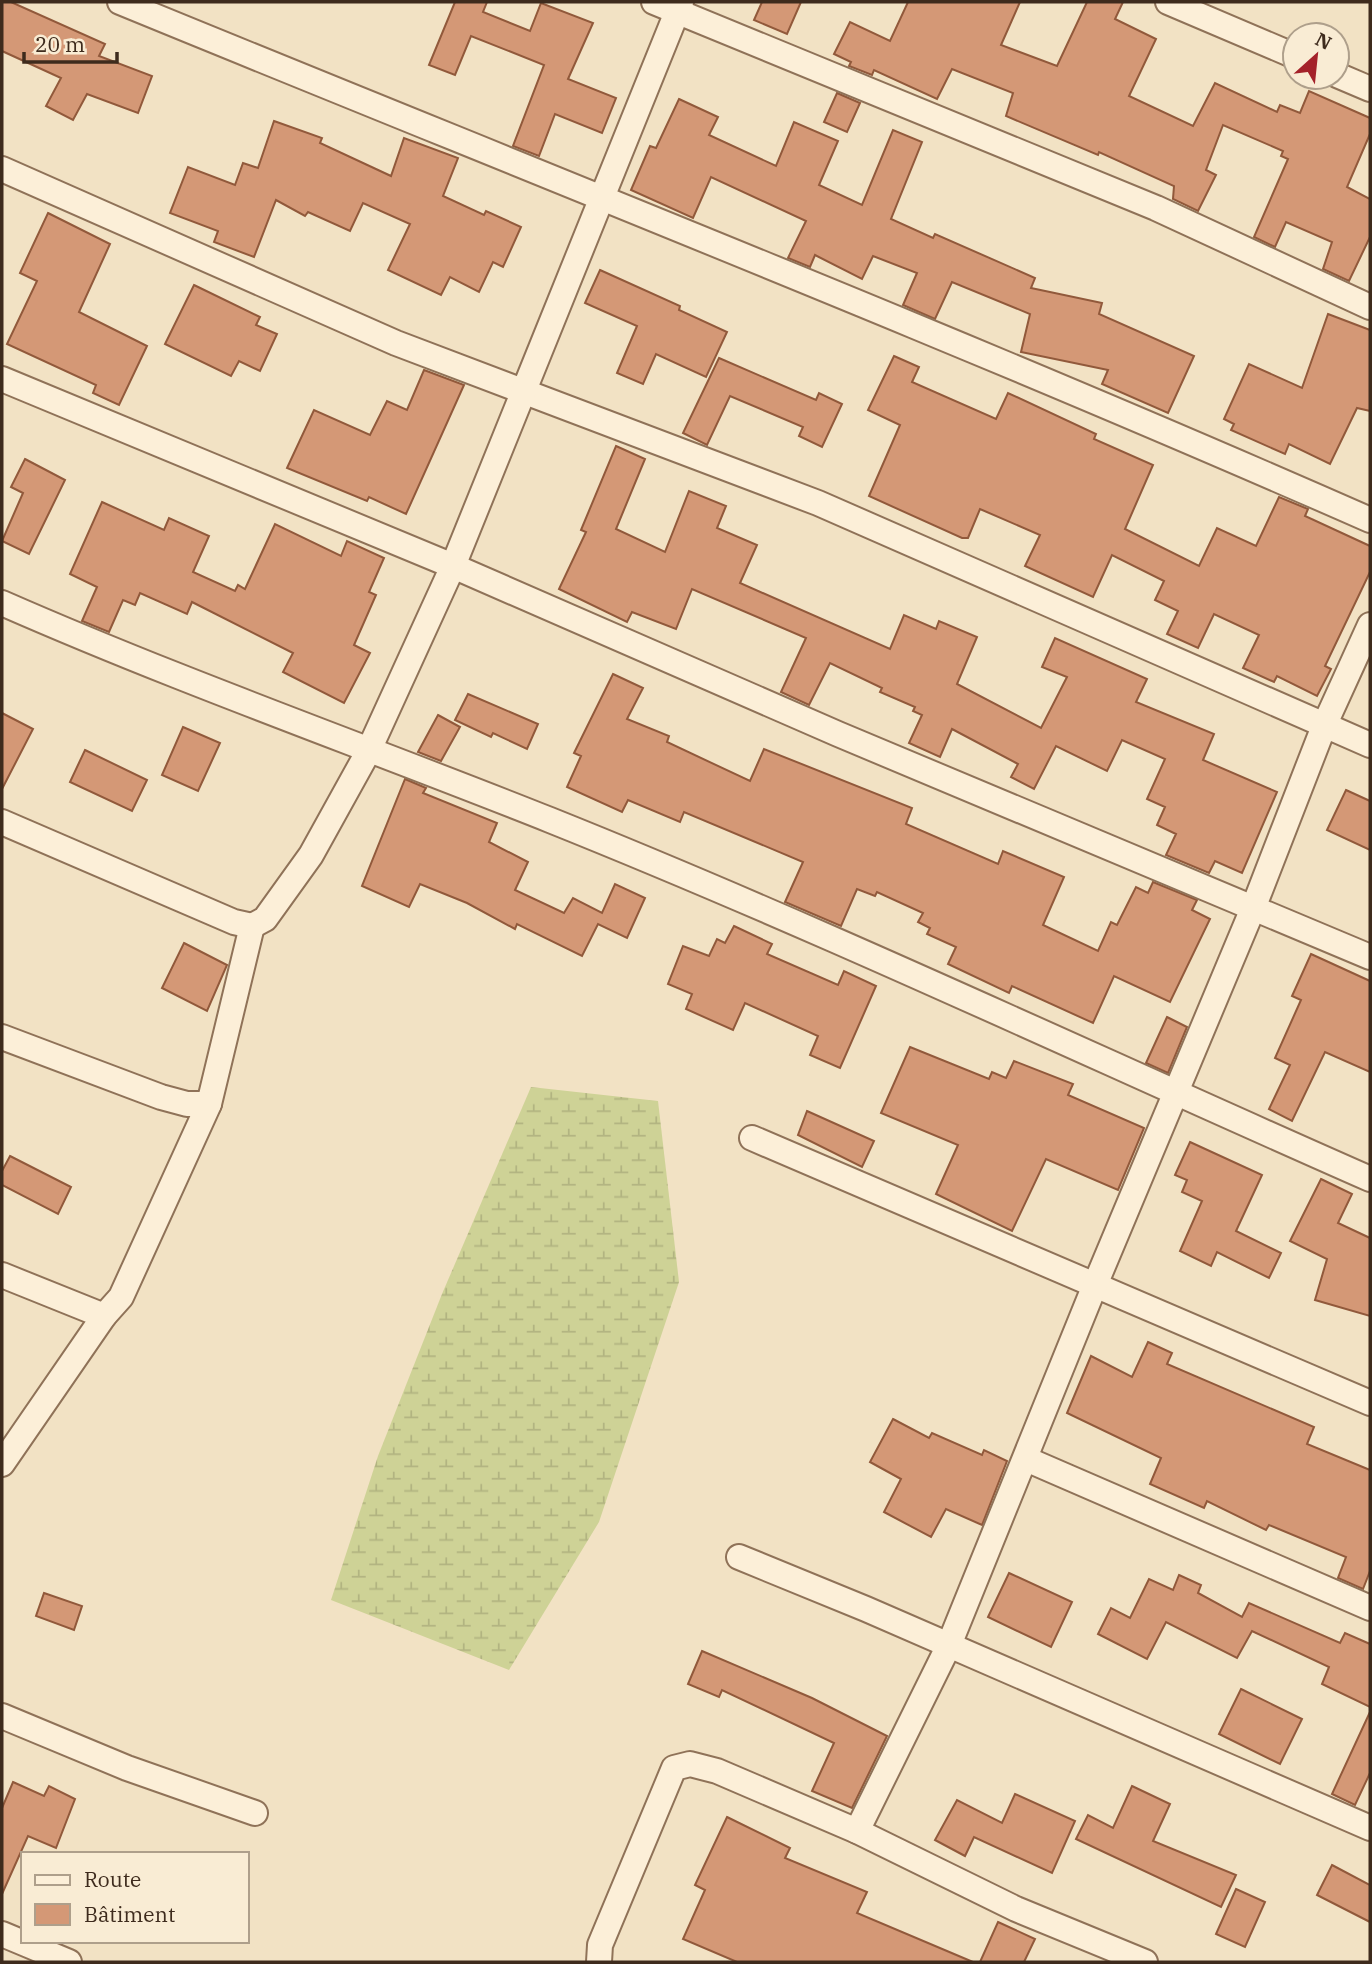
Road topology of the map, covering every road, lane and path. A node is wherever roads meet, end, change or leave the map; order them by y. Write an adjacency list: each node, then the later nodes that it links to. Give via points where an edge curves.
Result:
1 (120, 2): 8 (street)
2 (1168, 2): 4 (street)
3 (671, 5): 8 (street); 9 (street, via 1156,208)
4 (1281, 51)
5 (1351, 81): 6 (street)
6 (1370, 89)
7 (2, 169): 11 (street, via 396,343)
8 (599, 198): 11 (street); 12 (street, via 825,287)
9 (1370, 307)
10 (2, 379): 13 (street)
11 (522, 392): 13 (street); 16 (street, via 818,503)
12 (1370, 520)
13 (453, 566): 18 (street); 20 (street, via 838,734)
14 (2, 603): 18 (street, via 105,649)
15 (1370, 625): 16 (street)
16 (1324, 726): 17 (street); 20 (street)
17 (1370, 745)
18 (368, 752): 21 (street, via 312,855 265,919); 24 (street, via 549,820 742,901)
19 (2, 822): 21 (street)
20 (1254, 906): 22 (street); 24 (street)
21 (252, 926): 25 (street)
22 (1370, 957)
23 (2, 1037): 25 (street, via 161,1097)
24 (1176, 1093): 27 (street); 29 (street)
25 (209, 1104): 30 (street, via 121,1297)
26 (752, 1138): 29 (street)
27 (1370, 1179)
28 (2, 1275): 30 (street)
29 (1095, 1285): 31 (street); 32 (street)
30 (104, 1316): 33 (street)
31 (1370, 1402)
32 (1026, 1459): 35 (street); 36 (street)
33 (2, 1464)
34 (739, 1557): 36 (street)
35 (1370, 1608)
36 (949, 1645): 39 (street); 40 (street)
37 (2, 1716): 38 (street, via 127,1768)
38 (256, 1813)
39 (1370, 1828)
40 (857, 1831): 45 (street, via 717,1771 690,1764 674,1768 600,1945); 46 (street, via 1016,1909)
41 (2, 1934): 42 (street)
42 (21, 1942)
43 (24, 1943): 44 (street)
44 (69, 1962)
45 (599, 1962)
46 (1145, 1962)

